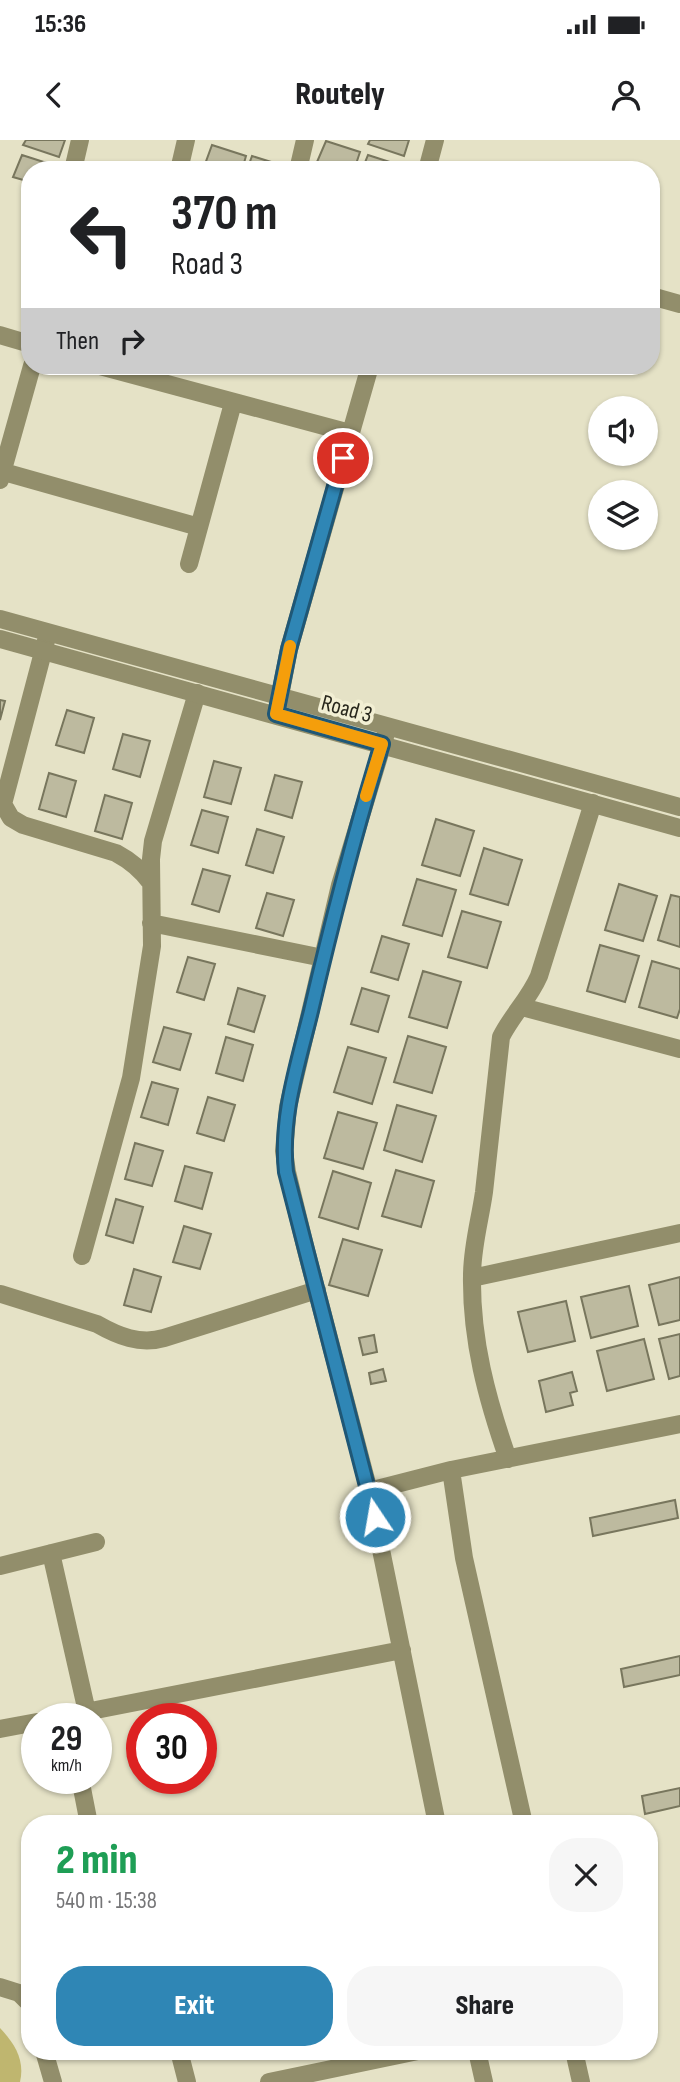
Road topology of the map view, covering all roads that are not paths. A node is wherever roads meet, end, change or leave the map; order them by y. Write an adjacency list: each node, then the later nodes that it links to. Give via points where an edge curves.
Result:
1 (80, 140): 5 (street)
2 (186, 140): 6 (street)
3 (305, 140): 7 (street)
4 (435, 140): 8 (street)
5 (75, 161)
6 (180, 161)
7 (304, 161)
8 (429, 161)
9 (660, 298): 10 (street)
10 (680, 304)
11 (0, 335): 12 (street)
12 (21, 341)
13 (29, 375): 18 (street)
14 (132, 375): 16 (street)
15 (367, 375): 17 (street)
16 (233, 403): 17 (street); 19 (street)
17 (350, 433): 26 (street, via 289,649)
18 (1, 475): 19 (street)
19 (200, 527): 20 (street)
20 (189, 564)
21 (0, 619): 22 (street, Road 3)
22 (48, 632): 24 (street); 26 (street, Road 3)
23 (0, 639): 24 (street, Road 3)
24 (44, 651): 25 (street, Road 3); 33 (street, via 4,804 11,818 23,825 116,853 140,868)
25 (197, 693): 27 (street, Road 3); 33 (street, via 153,841)
26 (281, 696): 27 (street); 28 (street, Road 3)
27 (276, 714): 29 (street, Road 3)
28 (388, 726): 29 (street); 31 (street, Road 3)
29 (382, 744): 30 (street, Road 3); 35 (street)
30 (593, 803): 32 (street, Road 3); 36 (street, via 539,976)
31 (680, 807)
32 (680, 828)
33 (151, 883): 34 (street)
34 (151, 923): 35 (street); 39 (street, via 150,964 131,1078)
35 (323, 958): 41 (street, via 288,1107 284,1151)
36 (522, 1007): 37 (street); 40 (street, via 501,1038)
37 (680, 1049)
38 (680, 1233): 40 (street)
39 (82, 1256)
40 (472, 1278): 44 (street, via 481,1370)
41 (317, 1290): 42 (street, via 143,1341); 46 (street)
42 (1, 1294)
43 (680, 1424): 44 (street)
44 (508, 1459): 45 (street)
45 (451, 1470): 46 (street); 58 (street, via 464,1558)
46 (369, 1490): 50 (street)
47 (96, 1542): 48 (street)
48 (51, 1553): 49 (street); 51 (street)
49 (0, 1566)
50 (402, 1650): 52 (street); 57 (street)
51 (69, 1703)
52 (112, 1708)
53 (21, 1725): 54 (street)
54 (0, 1729)
55 (83, 1794): 56 (street)
56 (87, 1815)
57 (435, 1815)
58 (522, 1815)
59 (0, 1987): 60 (street)
60 (21, 1995)
61 (47, 2060): 66 (street)
62 (182, 2060): 67 (street)
63 (375, 2060): 68 (street)
64 (479, 2060): 69 (street)
65 (576, 2060): 70 (street)
66 (53, 2082)
67 (187, 2082)
68 (269, 2082)
69 (484, 2082)
70 (581, 2082)

